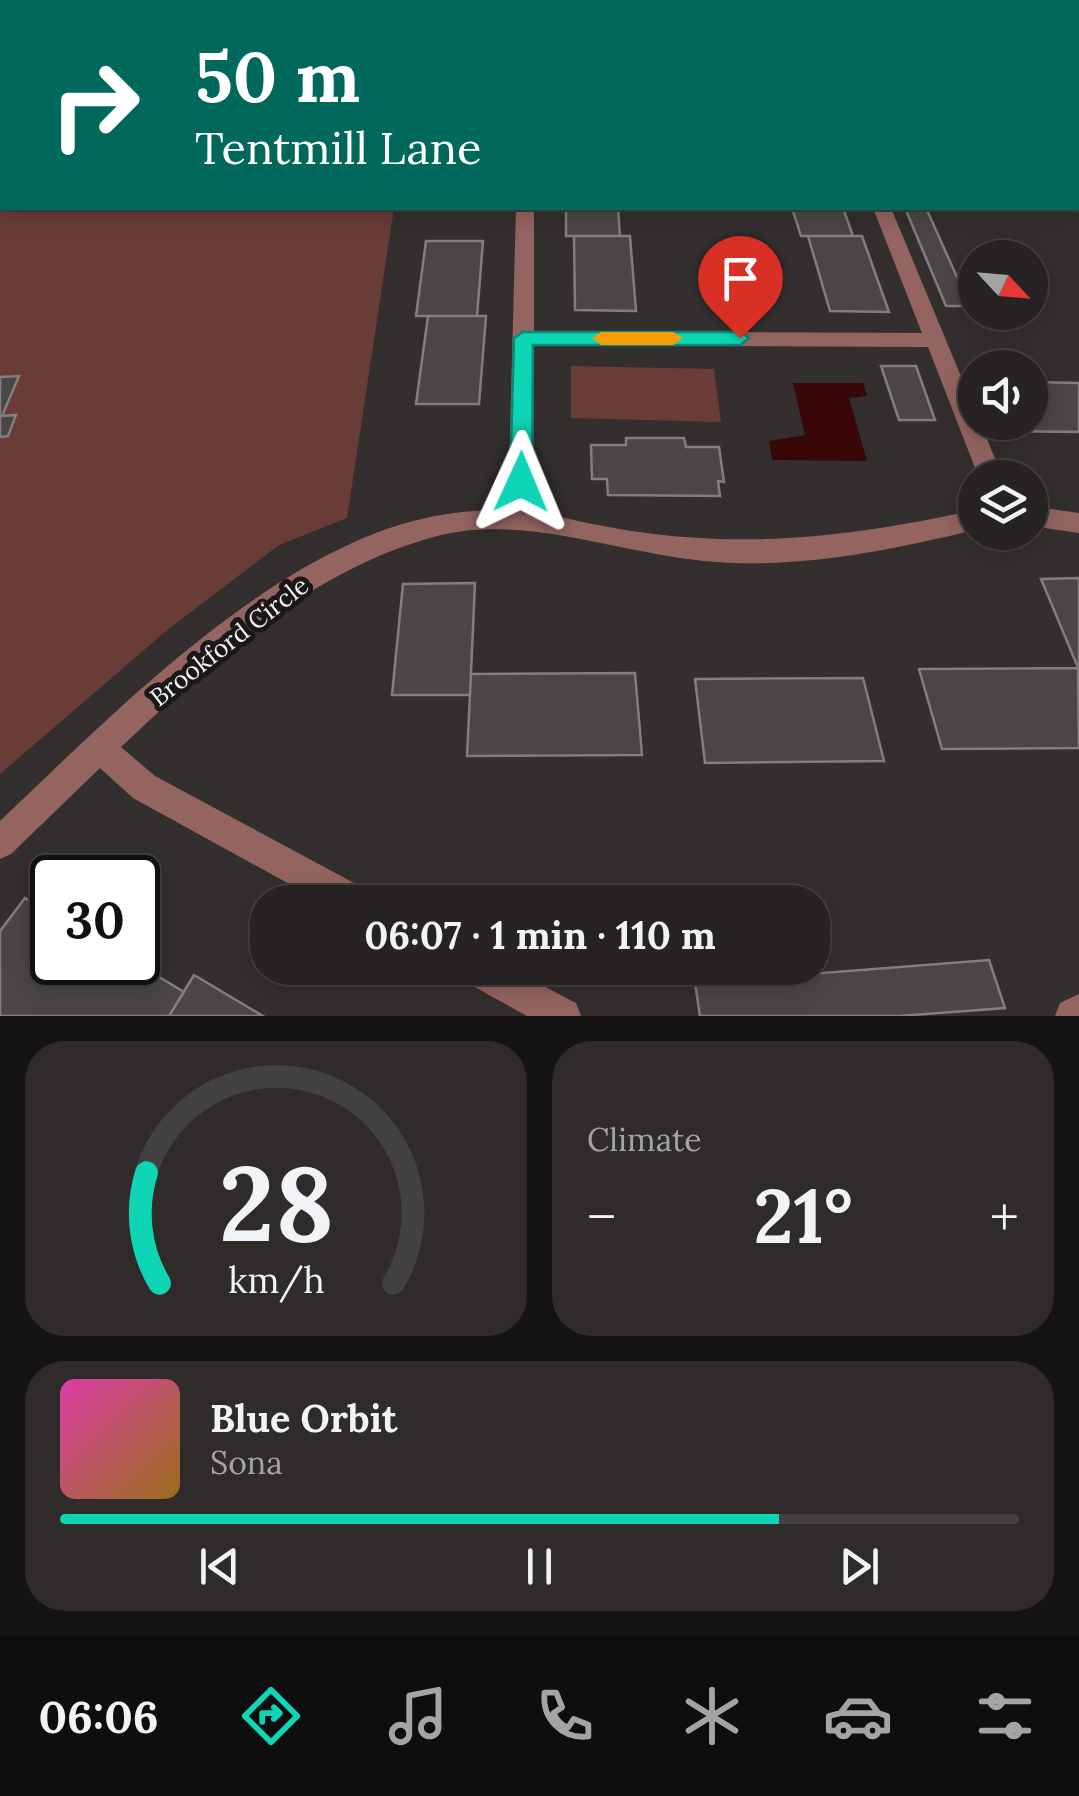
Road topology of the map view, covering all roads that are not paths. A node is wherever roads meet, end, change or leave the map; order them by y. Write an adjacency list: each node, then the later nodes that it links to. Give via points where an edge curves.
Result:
1 (525, 210): 3 (street)
2 (883, 210): 4 (street)
3 (523, 338): 4 (street); 6 (street)
4 (936, 340): 5 (street)
5 (984, 460)
6 (520, 518): 9 (street, Brookford Circle, via 726,552 875,541); 10 (street, Brookford Circle, via 454,524 327,566 264,607)
7 (1048, 519): 8 (street)
8 (1079, 523)
9 (958, 524)
10 (99, 748): 11 (street, Brookford Circle); 12 (street, via 144,787)
11 (0, 843)
12 (324, 885)
13 (506, 985): 14 (street)
14 (563, 1016)

